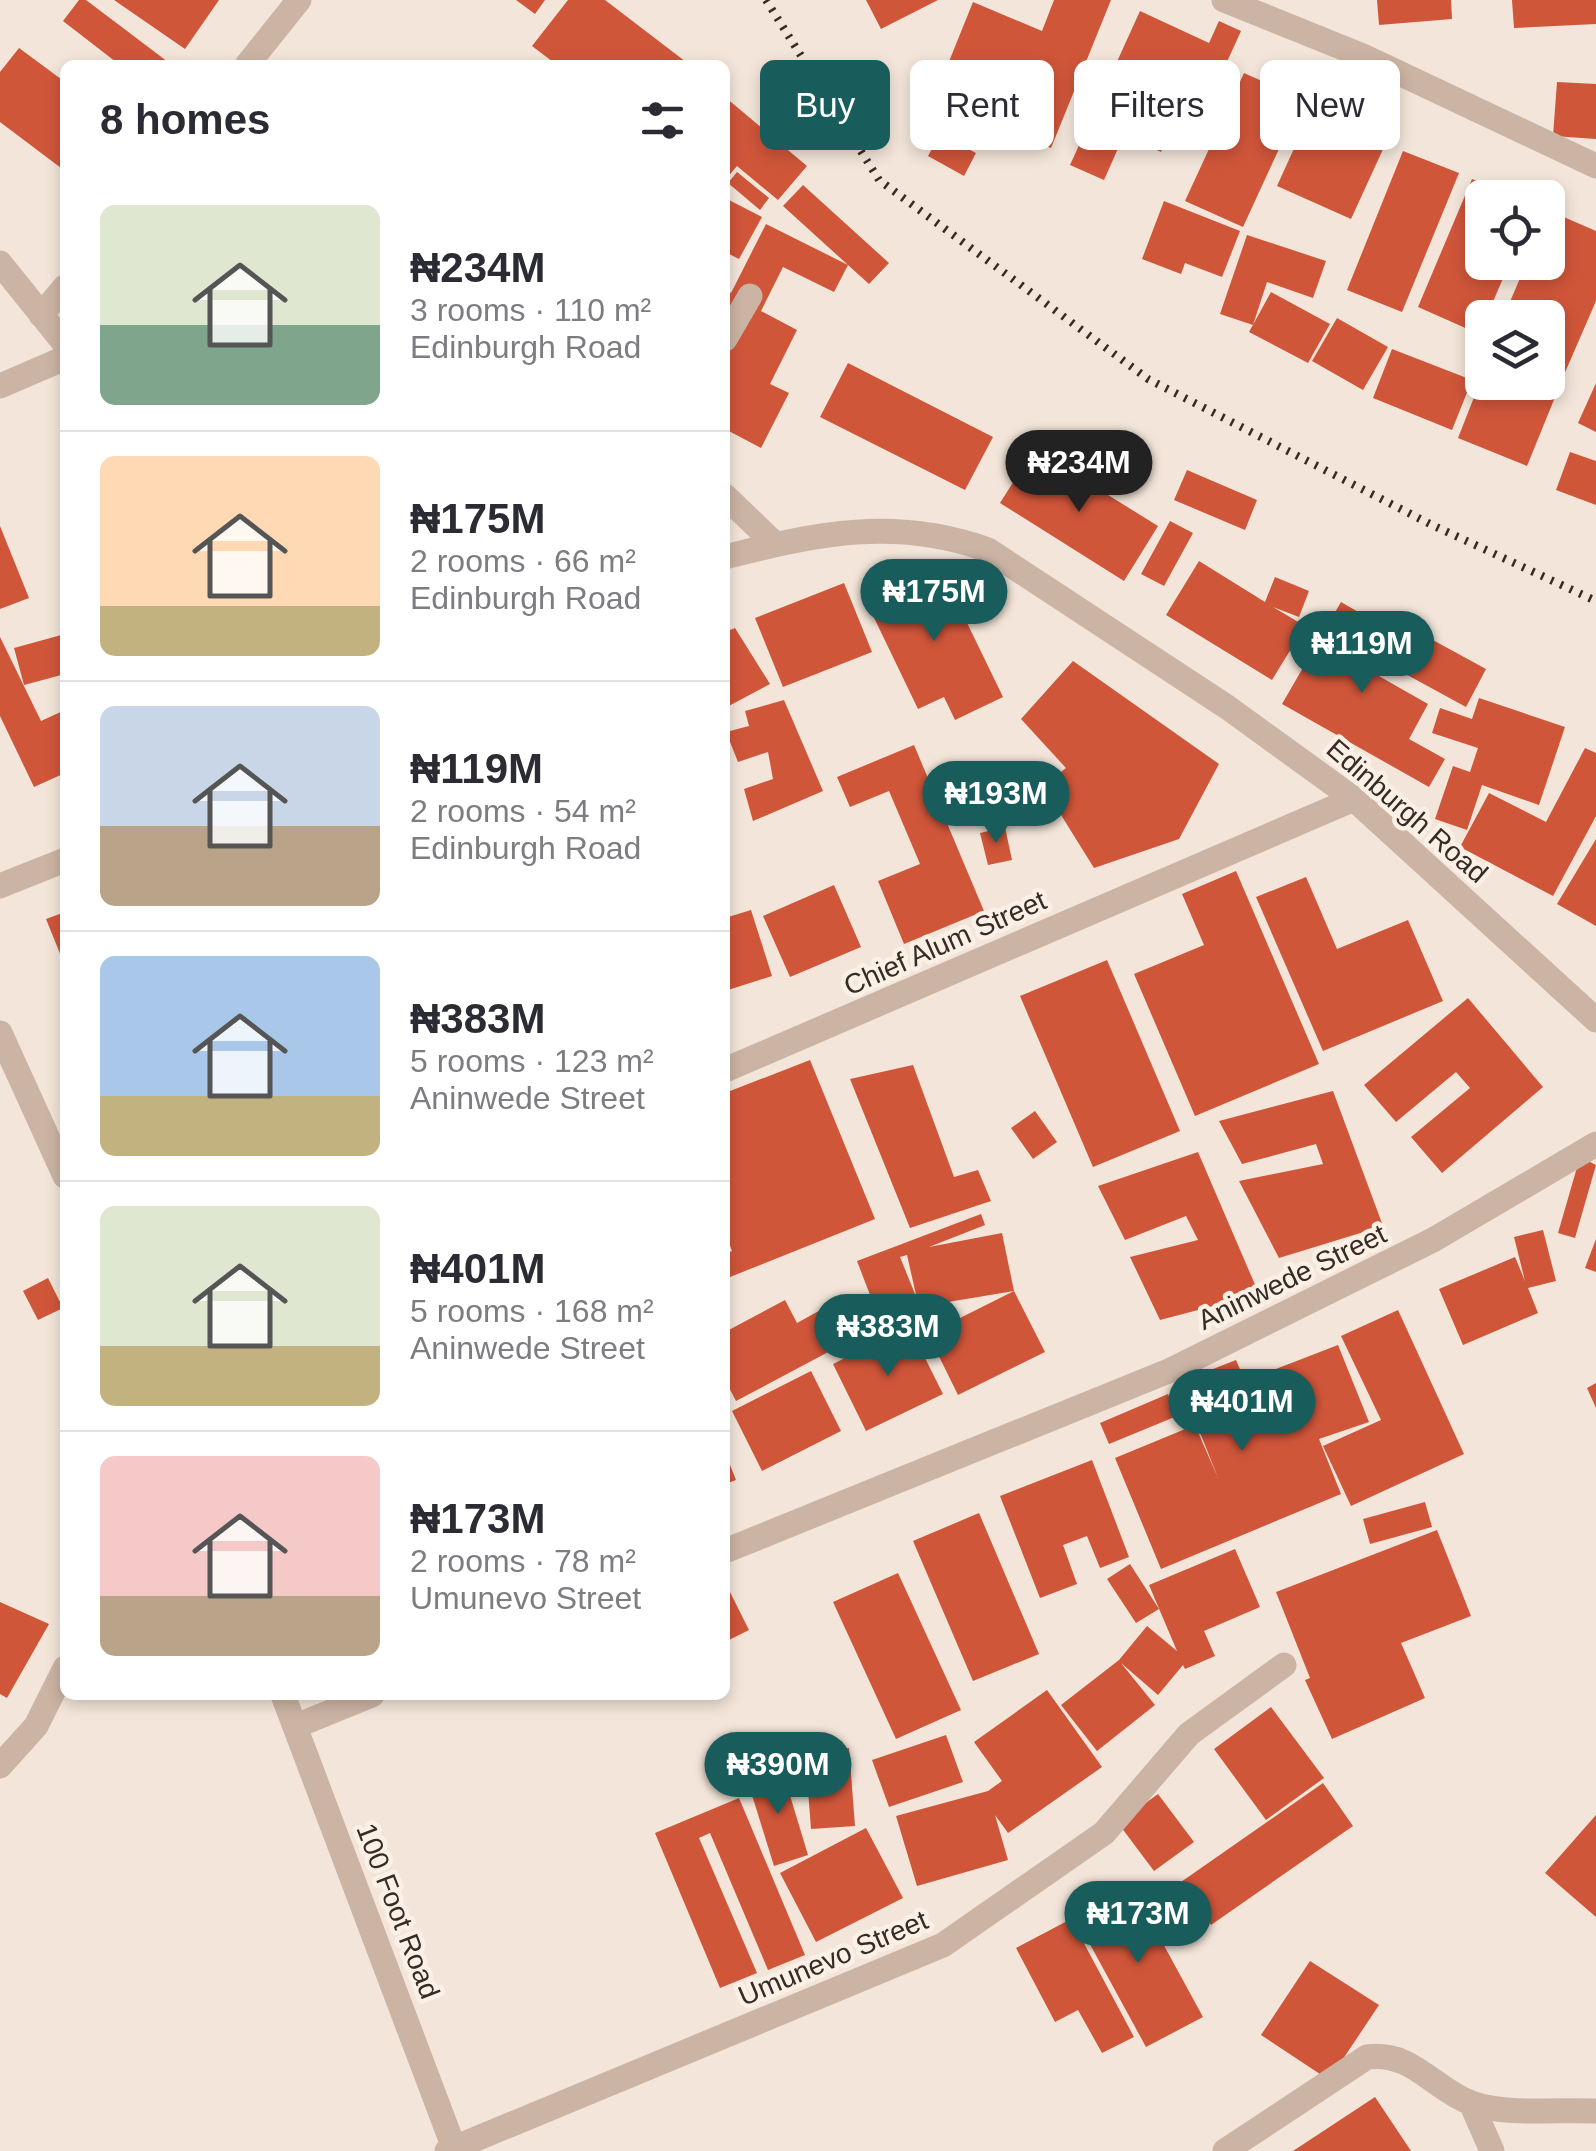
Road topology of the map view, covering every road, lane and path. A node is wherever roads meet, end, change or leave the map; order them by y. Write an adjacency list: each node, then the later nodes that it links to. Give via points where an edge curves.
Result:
1 (299, 0): 3 (street)
2 (1224, 0): 4 (street, via 1363,56)
3 (251, 60)
4 (1596, 166)
5 (0, 263): 8 (street)
6 (60, 293): 8 (street)
7 (750, 296): 9 (street)
8 (40, 315): 10 (street)
9 (730, 330)
10 (60, 338)
11 (60, 360): 12 (street)
12 (0, 386)
13 (730, 501): 14 (street)
14 (776, 544): 15 (street, Edinburgh Road); 16 (street, Edinburgh Road, via 885,528 945,534 988,550)
15 (730, 556)
16 (1354, 799): 19 (street, Edinburgh Road); 21 (street, Chief Alum Street)
17 (60, 862): 18 (street)
18 (0, 886)
19 (1596, 1020)
20 (0, 1032): 23 (street)
21 (730, 1068)
22 (1596, 1144): 24 (street, Aninwede Street, via 1433,1240 1172,1370)
23 (60, 1165)
24 (730, 1550)
25 (1284, 1664): 33 (street, Umunevo Street, via 1190,1734 1104,1833 944,1946)
26 (60, 1678): 30 (street, via 36,1726)
27 (285, 1700): 29 (street, 100 Foot Road)
28 (360, 1700): 29 (street)
29 (296, 1726): 33 (street, 100 Foot Road)
30 (0, 1766)
31 (1472, 2103): 32 (street); 34 (street, via 1404,2059 1367,2056); 35 (street)
32 (1596, 2110)
33 (451, 2150)
34 (1224, 2151)
35 (1492, 2151)

